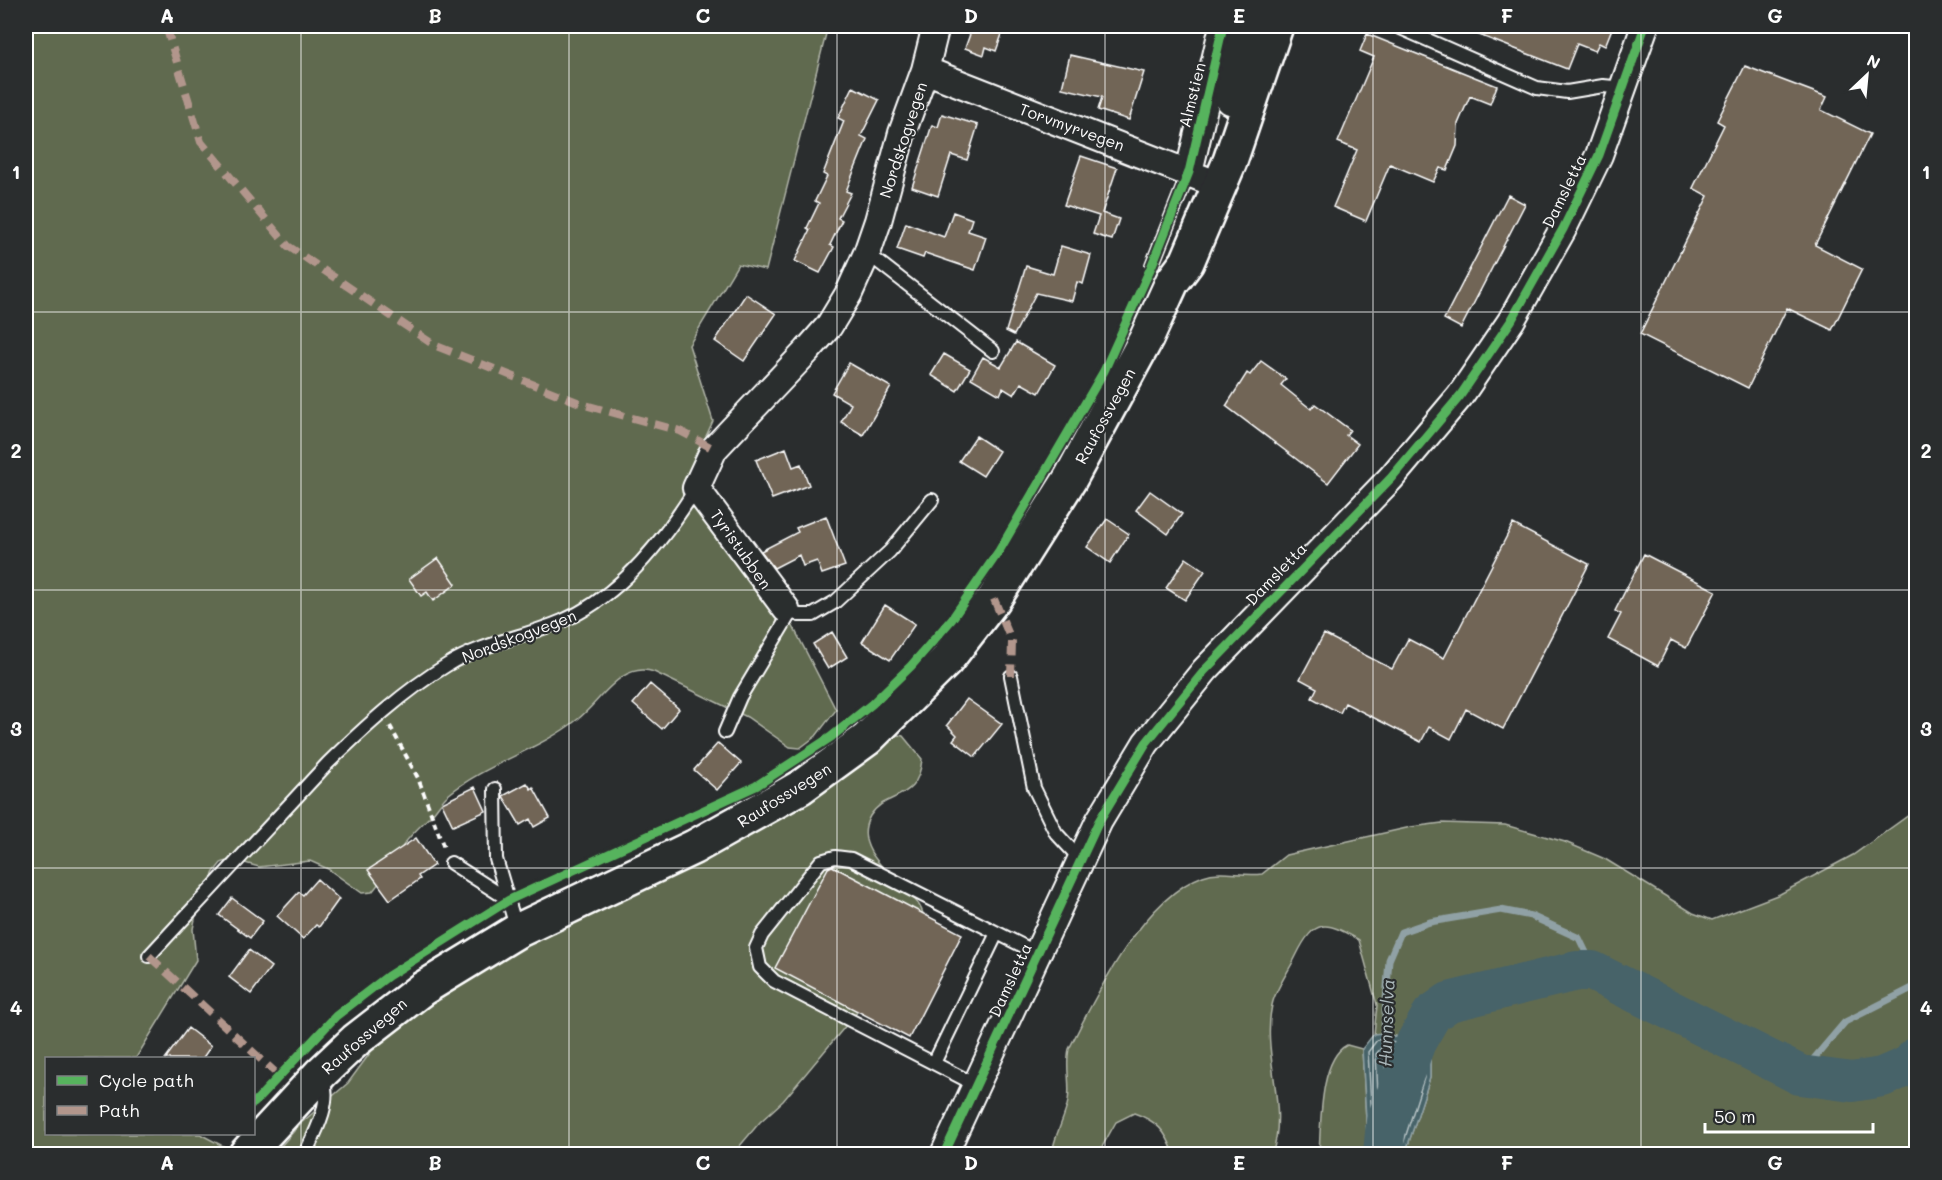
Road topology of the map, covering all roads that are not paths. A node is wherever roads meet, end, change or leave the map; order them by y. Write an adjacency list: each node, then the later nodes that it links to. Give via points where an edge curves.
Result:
1 (936, 26): 7 (street, Nordskogvegen)
2 (1223, 26): 9 (street, Almstien)
3 (1248, 26): 9 (main road, Raufossvegen, via 1236,87)
4 (1276, 26): 9 (main road, Raufossvegen)
5 (1396, 26): 8 (lane, via 1538,88 1567,92 1603,86)
6 (1645, 26): 8 (street, Damsletta)
7 (925, 70): 9 (street, Torvmyrvegen); 10 (street, Nordskogvegen)
8 (1624, 88): 18 (street, Damsletta, via 1599,155 1563,229 1511,321 1460,396 1391,478 1172,708 1146,742 1099,821)
9 (1205, 179): 21 (main road, Raufossvegen, via 1188,262 1162,274 1109,411 1025,554 946,661 875,732 762,811)
10 (867, 253): 11 (lane); 12 (street, Nordskogvegen, via 829,326 721,442)
11 (993, 351)
12 (696, 488): 14 (street, Tyristubben); 24 (lane, Nordskogvegen, via 630,573 597,603 562,621 485,646 456,660 383,712 328,763)
13 (932, 500): 14 (lane, via 890,551 835,602 813,615)
14 (789, 610): 16 (lane)
15 (1011, 676): 18 (lane, via 1034,788 1056,833)
16 (725, 732)
17 (495, 789): 20 (lane, via 496,859)
18 (1081, 860): 23 (street, Damsletta)
19 (451, 863): 20 (lane)
20 (509, 900): 21 (lane)
21 (517, 931): 26 (main road, Raufossvegen, via 422,988)
22 (997, 933): 23 (lane); 25 (lane); 25 (lane, via 851,859 835,857 821,861 762,935 756,948 760,967 774,981)
23 (1039, 954): 27 (street, Damsletta)
24 (149, 956)
25 (934, 1063): 27 (lane)
26 (321, 1073): 28 (main road, Raufossvegen); 29 (lane, via 326,1086 324,1099)
27 (978, 1086): 30 (street, Damsletta)
28 (246, 1155)
29 (305, 1155)
30 (944, 1155)

